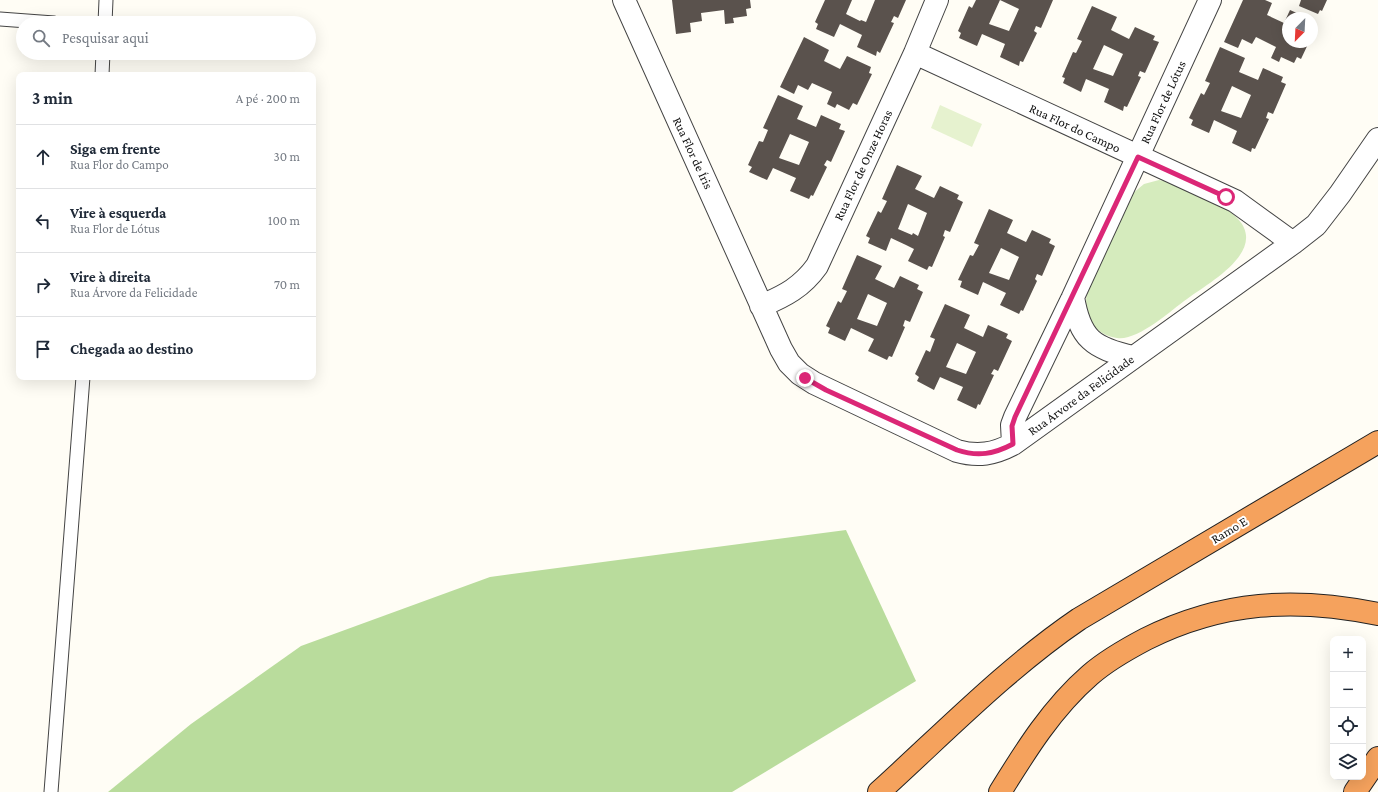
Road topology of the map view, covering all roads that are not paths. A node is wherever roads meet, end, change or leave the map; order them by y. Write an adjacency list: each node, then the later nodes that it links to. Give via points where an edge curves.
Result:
1 (106, 0): 5 (lane)
2 (624, 0): 15 (street, Rua Flor de Íris)
3 (937, 0): 8 (street, Rua Flor de Onze Horas)
4 (1210, 0): 12 (street, Rua Flor de Lótus)
5 (105, 16)
6 (0, 19): 7 (lane)
7 (16, 20)
8 (915, 53): 12 (street, Rua Flor do Campo); 15 (street, Rua Flor de Onze Horas, via 816,266 797,288)
9 (103, 60): 10 (lane)
10 (102, 72)
11 (1378, 139): 13 (street, Rua Árvore da Felicidade, via 1316,225)
12 (1138, 157): 13 (street, Rua Flor do Campo, via 1243,205); 14 (street, Rua Flor de Lótus)
13 (1293, 243): 16 (street, Rua Árvore da Felicidade)
14 (1073, 297): 16 (street, via 1078,322 1090,339 1112,351); 19 (street, Rua Flor de Lótus, via 1015,417 1012,426)
15 (761, 306): 19 (street, Rua Árvore da Felicidade, via 785,357 800,374 814,383 969,454 988,454)
16 (1134, 357): 19 (street, Rua Árvore da Felicidade)
17 (83, 380): 22 (lane)
18 (1378, 442): 23 (highway, Ramo E, via 1079,619 1025,659)
19 (1013, 444)
20 (1378, 614): 24 (highway, via 1345,607 1257,604 1211,613 1168,628 1127,649 1090,674 1060,705 1031,742)
21 (1378, 758): 25 (highway)
22 (51, 792)
23 (879, 792)
24 (1000, 792)
25 (1355, 792)

